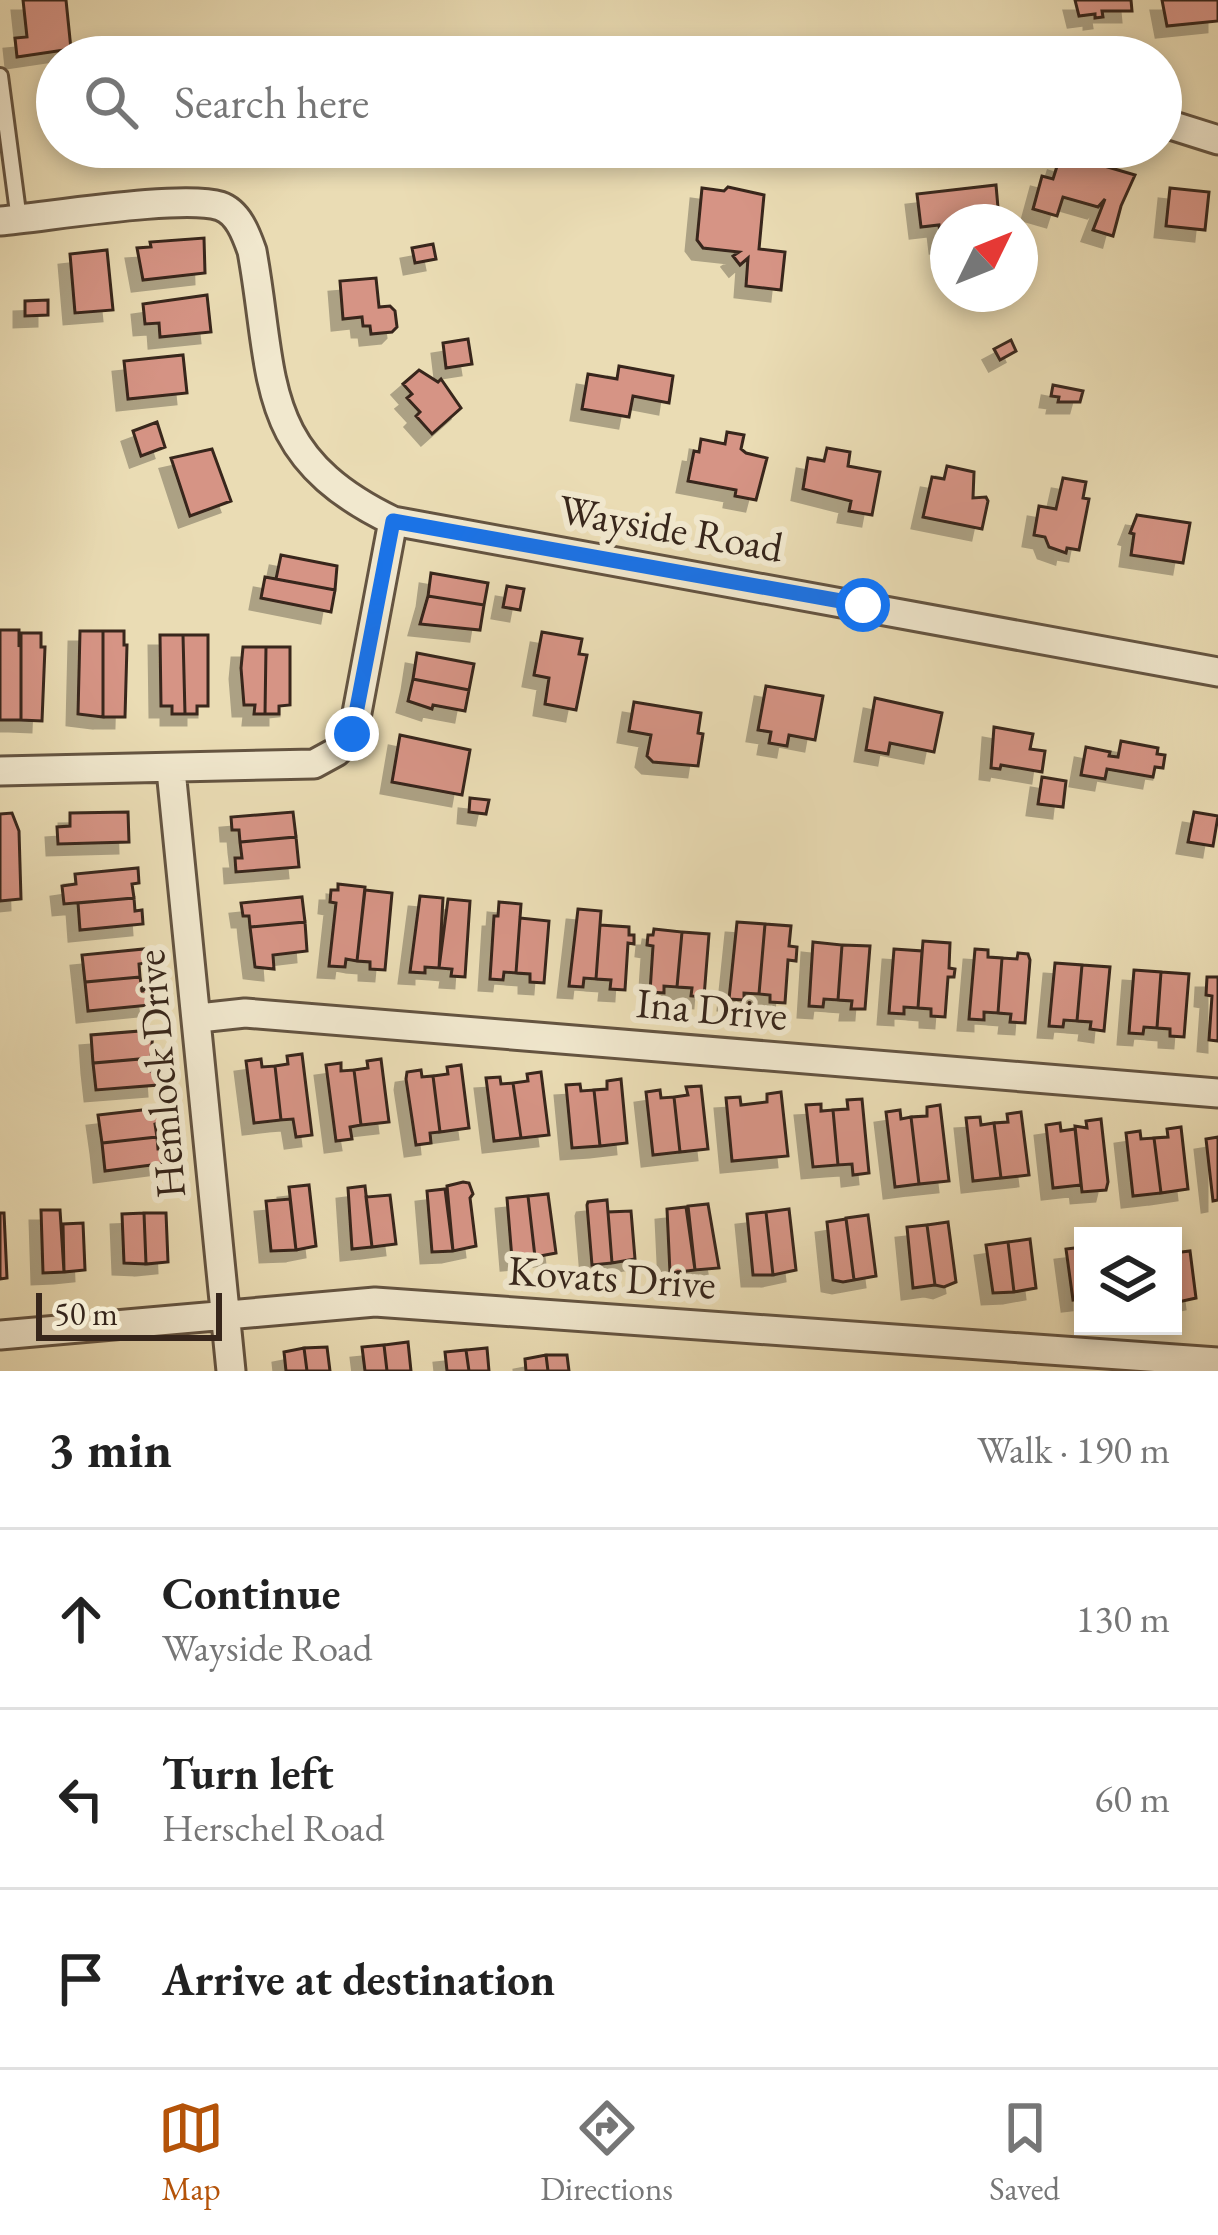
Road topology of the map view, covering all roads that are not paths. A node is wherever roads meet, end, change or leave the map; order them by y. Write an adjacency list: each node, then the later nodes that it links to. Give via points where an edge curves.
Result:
1 (0, 76): 4 (lane)
2 (1182, 129): 3 (street)
3 (1218, 140)
4 (10, 220): 5 (street, via 222,206 252,250 274,399 287,431 335,484)
5 (393, 521): 6 (street, Wayside Road); 7 (street, via 345,744 314,764)
6 (1218, 672)
7 (171, 770): 8 (street); 9 (street, Hemlock Drive)
8 (0, 772)
9 (199, 1018): 10 (street, Ina Drive, via 245,1013); 11 (street, Hemlock Drive)
10 (1218, 1093)
11 (224, 1312): 12 (street, Kovats Drive); 13 (street, Kovats Drive, via 375,1302); 14 (street, Hemlock Drive)
12 (0, 1335)
13 (1218, 1362)
14 (231, 1371)

